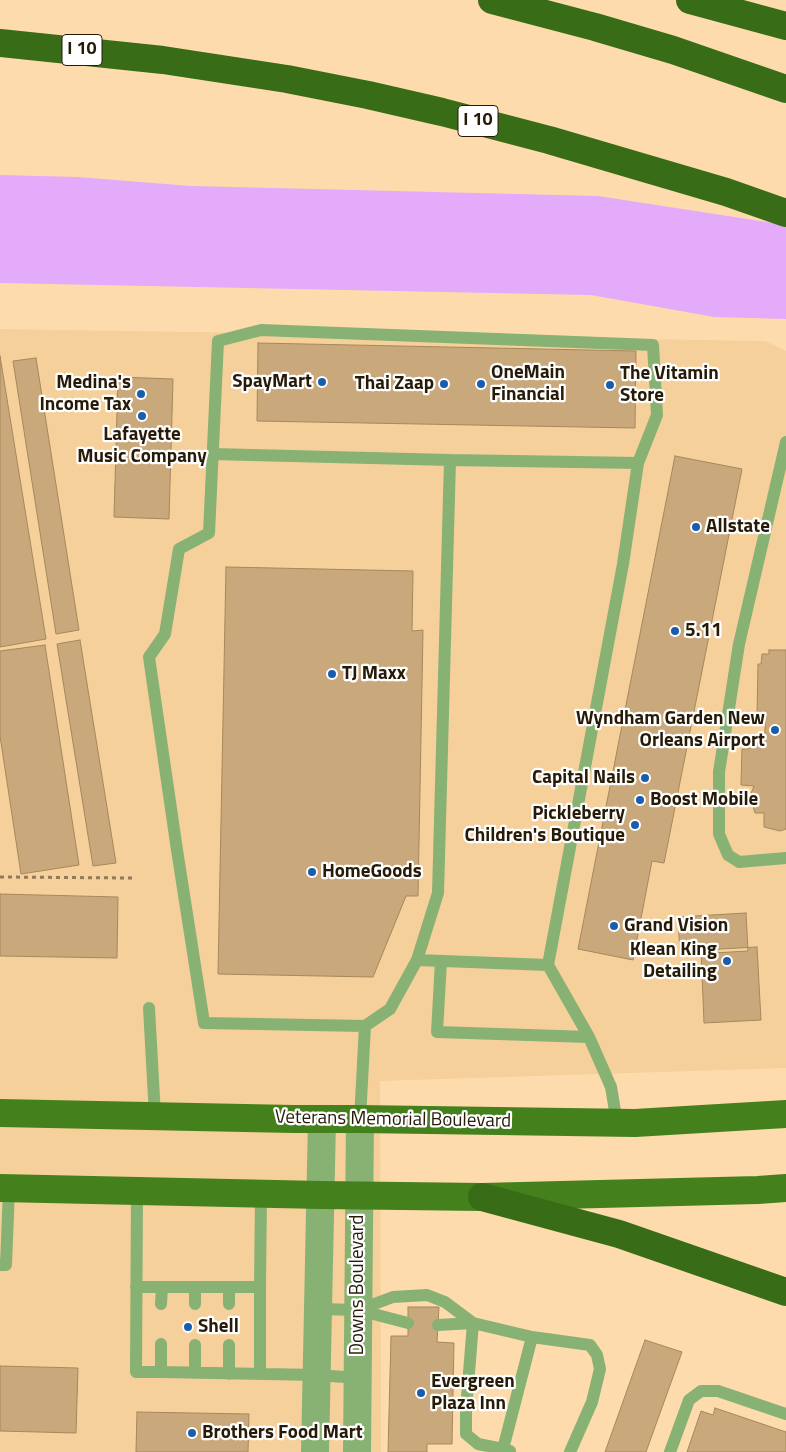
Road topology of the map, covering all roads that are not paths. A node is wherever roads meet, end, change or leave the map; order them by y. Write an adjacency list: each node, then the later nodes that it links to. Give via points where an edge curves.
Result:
1 (492, 0): 5 (highway, via 612,32)
2 (690, 0): 3 (highway)
3 (786, 26)
4 (0, 43): 6 (highway, I 10, via 163,60 287,79 442,112 649,168)
5 (776, 86)
6 (786, 213)
7 (786, 442): 11 (lane, via 739,644 719,772 719,834 728,854 739,862)
8 (212, 454): 9 (lane); 10 (lane, via 218,341 261,330 653,345 657,415); 16 (lane, via 209,533 179,549 165,634 149,657 204,1023)
9 (450, 460): 10 (lane); 12 (lane, via 438,893)
10 (638, 463): 14 (lane, via 624,564)
11 (786, 858)
12 (417, 960): 13 (lane); 16 (lane, via 390,1009)
13 (440, 961): 14 (lane); 17 (lane, via 437,1032)
14 (548, 965): 17 (lane)
15 (149, 1008): 20 (lane)
16 (365, 1026): 22 (lane)
17 (589, 1037): 23 (lane, via 611,1087)
18 (0, 1113): 20 (main road, Veterans Memorial Boulevard)
19 (786, 1114): 23 (main road, Veterans Memorial Boulevard)
20 (155, 1116): 21 (main road, Veterans Memorial Boulevard)
21 (322, 1119): 22 (main road, Veterans Memorial Boulevard); 30 (street, Downs Boulevard)
22 (360, 1119): 23 (main road, Veterans Memorial Boulevard); 31 (street, Downs Boulevard)
23 (617, 1123)
24 (786, 1176): 27 (main road)
25 (4, 1188): 28 (main road); 33 (lane, via 6,1265)
26 (786, 1188): 27 (main road)
27 (758, 1190): 32 (main road)
28 (137, 1191): 29 (main road); 34 (lane)
29 (261, 1194): 30 (main road); 38 (lane)
30 (321, 1195): 31 (main road); 43 (street, Downs Boulevard)
31 (359, 1196): 32 (main road); 44 (street, Downs Boulevard)
32 (482, 1196): 39 (highway, via 619,1234)
33 (0, 1265)
34 (136, 1287): 35 (lane); 52 (lane, via 136,1372)
35 (162, 1287): 36 (lane); 40 (lane)
36 (195, 1287): 37 (lane); 41 (lane)
37 (229, 1287): 38 (lane); 42 (lane)
38 (260, 1287): 55 (lane)
39 (786, 1292)
40 (161, 1304)
41 (195, 1304)
42 (229, 1304)
43 (318, 1310): 44 (lane); 56 (street, Downs Boulevard)
44 (358, 1310): 45 (lane); 46 (lane, via 393,1296 427,1295 445,1302); 57 (street, Downs Boulevard)
45 (408, 1323)
46 (472, 1323): 47 (lane); 48 (lane); 59 (lane, via 466,1434 478,1444)
47 (438, 1325)
48 (532, 1337): 59 (lane); 62 (lane, via 590,1345 597,1355 600,1369 592,1402)
49 (161, 1344): 52 (lane)
50 (229, 1345): 54 (lane)
51 (195, 1346): 53 (lane)
52 (161, 1372): 53 (lane)
53 (196, 1373): 54 (lane)
54 (229, 1374): 55 (lane)
55 (260, 1374): 56 (lane)
56 (317, 1375): 57 (lane); 60 (street, Downs Boulevard)
57 (358, 1378): 61 (street, Downs Boulevard)
58 (786, 1414): 63 (lane, via 718,1391 701,1391 688,1400)
59 (507, 1451)
60 (315, 1452)
61 (357, 1452)
62 (570, 1452)
63 (670, 1452)

